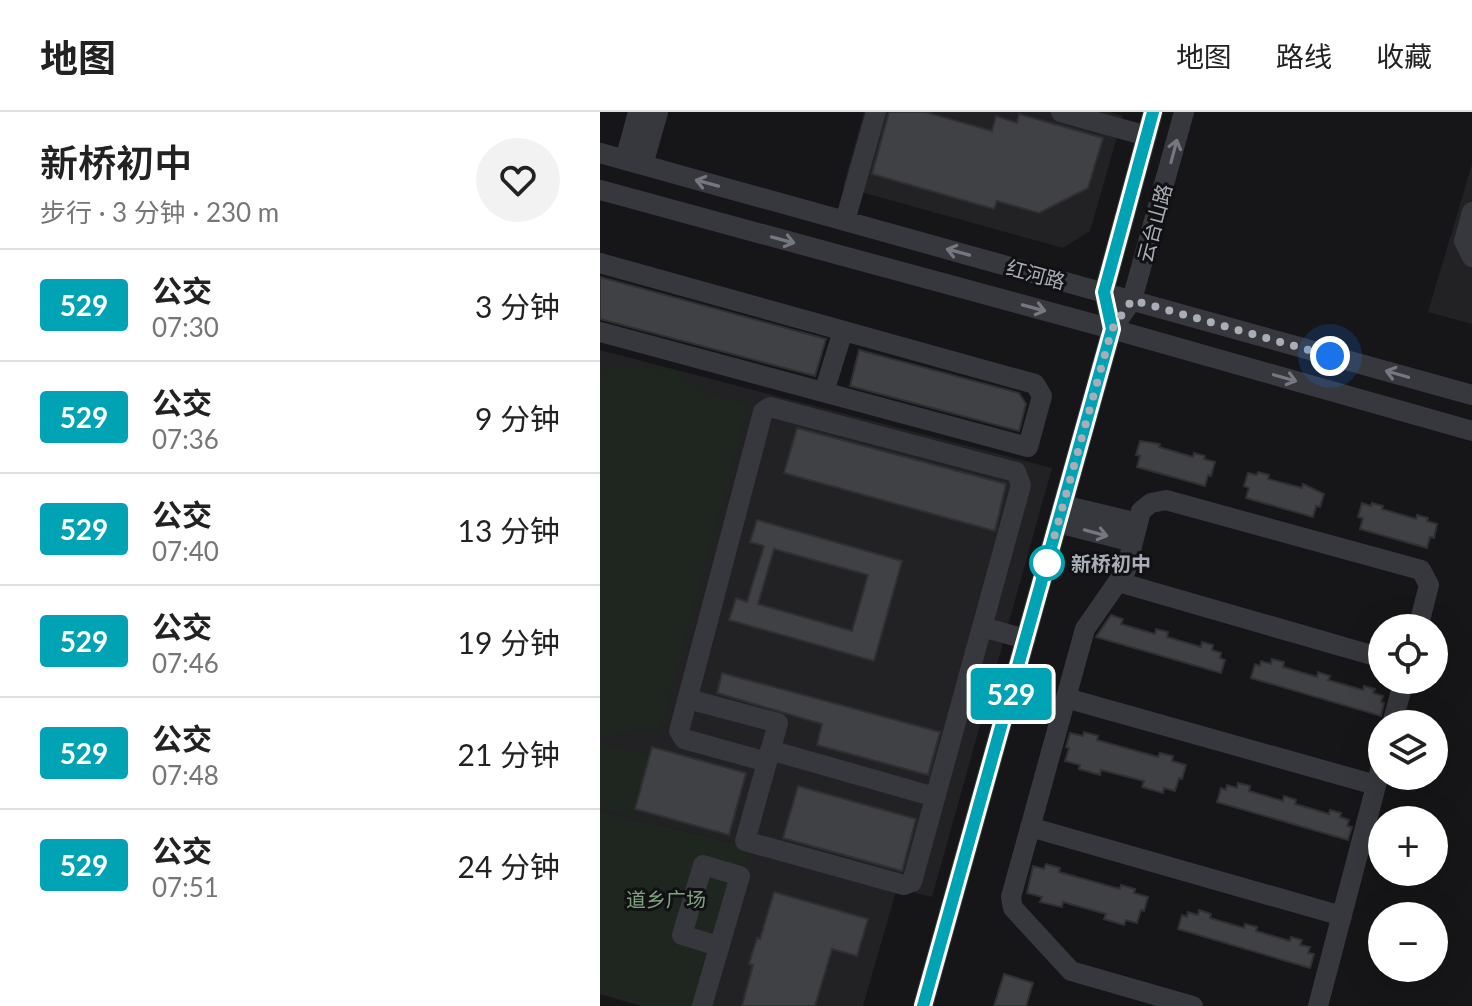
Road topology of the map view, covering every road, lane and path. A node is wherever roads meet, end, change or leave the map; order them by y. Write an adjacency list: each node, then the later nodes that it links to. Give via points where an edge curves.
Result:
1 (638, 112): 9 (street)
2 (658, 112): 9 (street)
3 (876, 112): 12 (street)
4 (1061, 112): 7 (street)
5 (1153, 112): 7 (street, 云台山路)
6 (1184, 112): 16 (street, 云台山路, one-way to 6)
7 (1147, 136): 15 (street, 云台山路)
8 (600, 153): 9 (street, 红河路)
9 (634, 163): 12 (street, 红河路, one-way to 9)
10 (600, 190): 17 (street, 红河路, one-way to 17)
11 (1472, 212): 13 (street, via 1464,241)
12 (845, 221): 15 (street, 红河路, one-way to 12)
13 (1472, 257)
14 (600, 263): 18 (street)
15 (1104, 292): 16 (street, 红河路); 17 (street, 云台山路)
16 (1132, 300): 17 (street, 云台山路); 21 (street, 红河路, one-way to 16)
17 (1112, 329): 22 (street, 红河路, one-way to 22); 23 (street, 云台山路)
18 (843, 331): 20 (street); 20 (street, via 1035,384 1042,396 1028,447)
19 (600, 332): 20 (street)
20 (824, 392)
21 (1472, 395)
22 (1472, 431)
23 (1061, 514): 24 (street); 28 (street, 云台山路)
24 (1135, 533): 25 (street); 26 (street, via 1141,511 1166,500 1421,570 1429,585)
25 (1118, 582): 29 (street); 30 (street, via 1085,629)
26 (1422, 614)
27 (982, 627): 28 (street); 31 (street, via 1021,485 1016,472 770,407 763,412); 35 (street)
28 (1026, 639): 41 (street, 云台山路)
29 (1368, 654)
30 (1066, 698): 33 (street); 36 (street)
31 (688, 699): 32 (street, via 778,723); 32 (street, via 679,731 684,739)
32 (768, 756): 35 (street); 35 (street, via 745,841 904,885 912,882)
33 (1368, 783)
34 (1375, 790): 37 (street)
35 (935, 797)
36 (1030, 827): 37 (street); 39 (street, via 1011,897 1013,908 1071,971)
37 (1342, 916): 43 (street)
38 (718, 946): 40 (street)
39 (1170, 1003): 42 (street)
40 (702, 1006)
41 (923, 1006)
42 (1193, 1006)
43 (1318, 1006)

